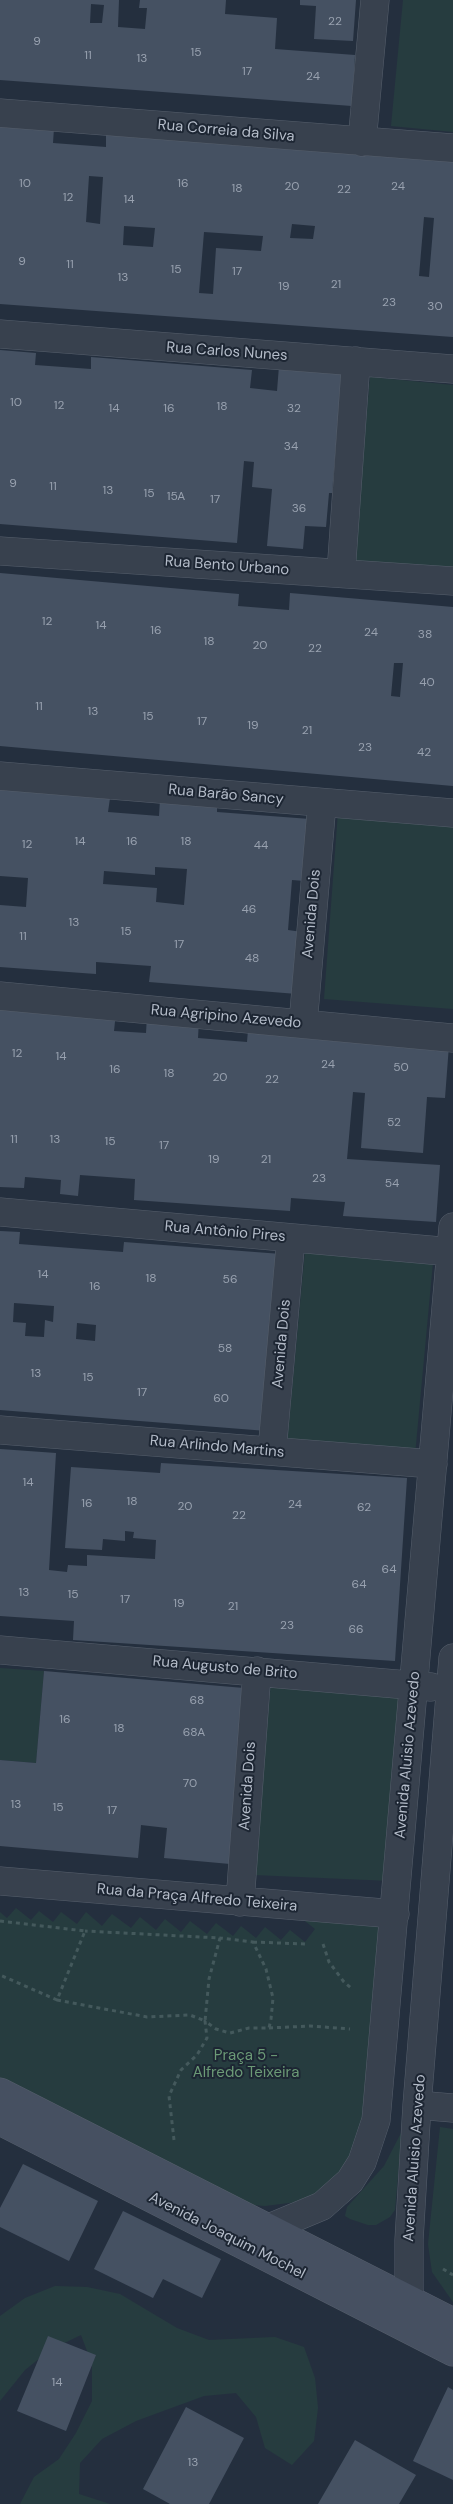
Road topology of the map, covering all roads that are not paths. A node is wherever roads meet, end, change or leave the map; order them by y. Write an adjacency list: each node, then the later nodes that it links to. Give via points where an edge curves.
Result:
1 (375, 0): 3 (street)
2 (0, 113): 3 (street, Rua Correia da Silva)
3 (362, 142): 4 (street, Rua Correia da Silva)
4 (453, 148)
5 (0, 334): 6 (street, Rua Carlos Nunes)
6 (356, 362): 7 (street, Rua Carlos Nunes); 9 (street)
7 (453, 369)
8 (0, 551): 9 (street, Rua Bento Urbano)
9 (341, 573): 10 (street, Rua Bento Urbano)
10 (453, 581)
11 (0, 776): 12 (street, Rua Barão Sancy)
12 (322, 803): 13 (street, Rua Barão Sancy); 15 (street, Avenida Dois)
13 (453, 813)
14 (0, 996): 15 (street, Rua Agripino Azevedo)
15 (303, 1024): 16 (street, Rua Agripino Azevedo)
16 (453, 1038)
17 (0, 1212): 18 (street, Rua Antônio Pires)
18 (291, 1238): 19 (street, Rua Antônio Pires); 21 (street, Avenida Dois)
19 (452, 1243): 22 (street, Avenida Aluisio Azevedo)
20 (0, 1430): 21 (street, Rua Arlindo Martins)
21 (272, 1451): 22 (street, Rua Arlindo Martins)
22 (433, 1464): 24 (street, Avenida Aluisio Azevedo)
23 (0, 1650): 26 (street, Rua Augusto de Brito)
24 (416, 1658): 25 (street); 27 (street, Avenida Aluisio Azevedo)
25 (453, 1660): 28 (street, Avenida Aluisio Azevedo)
26 (257, 1671): 27 (street, Rua Augusto de Brito); 31 (street, Avenida Dois)
27 (415, 1685): 28 (street, Rua Augusto de Brito); 32 (street, Avenida Aluisio Azevedo)
28 (450, 1688): 30 (street, Avenida Aluisio Azevedo)
29 (0, 1881): 31 (street, Rua da Praça Alfredo Teixeira)
30 (444, 1888): 34 (street, Avenida Aluisio Azevedo)
31 (240, 1902): 32 (street, Rua da Praça Alfredo Teixeira)
32 (395, 1914): 37 (street, Avenida Aluisio Azevedo, via 376,2120 365,2155 350,2181 336,2195 304,2215)
33 (0, 2092): 37 (main road, Avenida Joaquim Mochel)
34 (417, 2105): 35 (street); 38 (street, Avenida Aluisio Azevedo)
35 (453, 2108)
36 (0, 2121): 39 (main road, Avenida Joaquim Mochel)
37 (267, 2228): 38 (main road, Avenida Joaquim Mochel)
38 (409, 2300): 39 (street); 40 (main road, Avenida Joaquim Mochel)
39 (388, 2318): 41 (main road, Avenida Joaquim Mochel)
40 (453, 2322)
41 (453, 2352)

